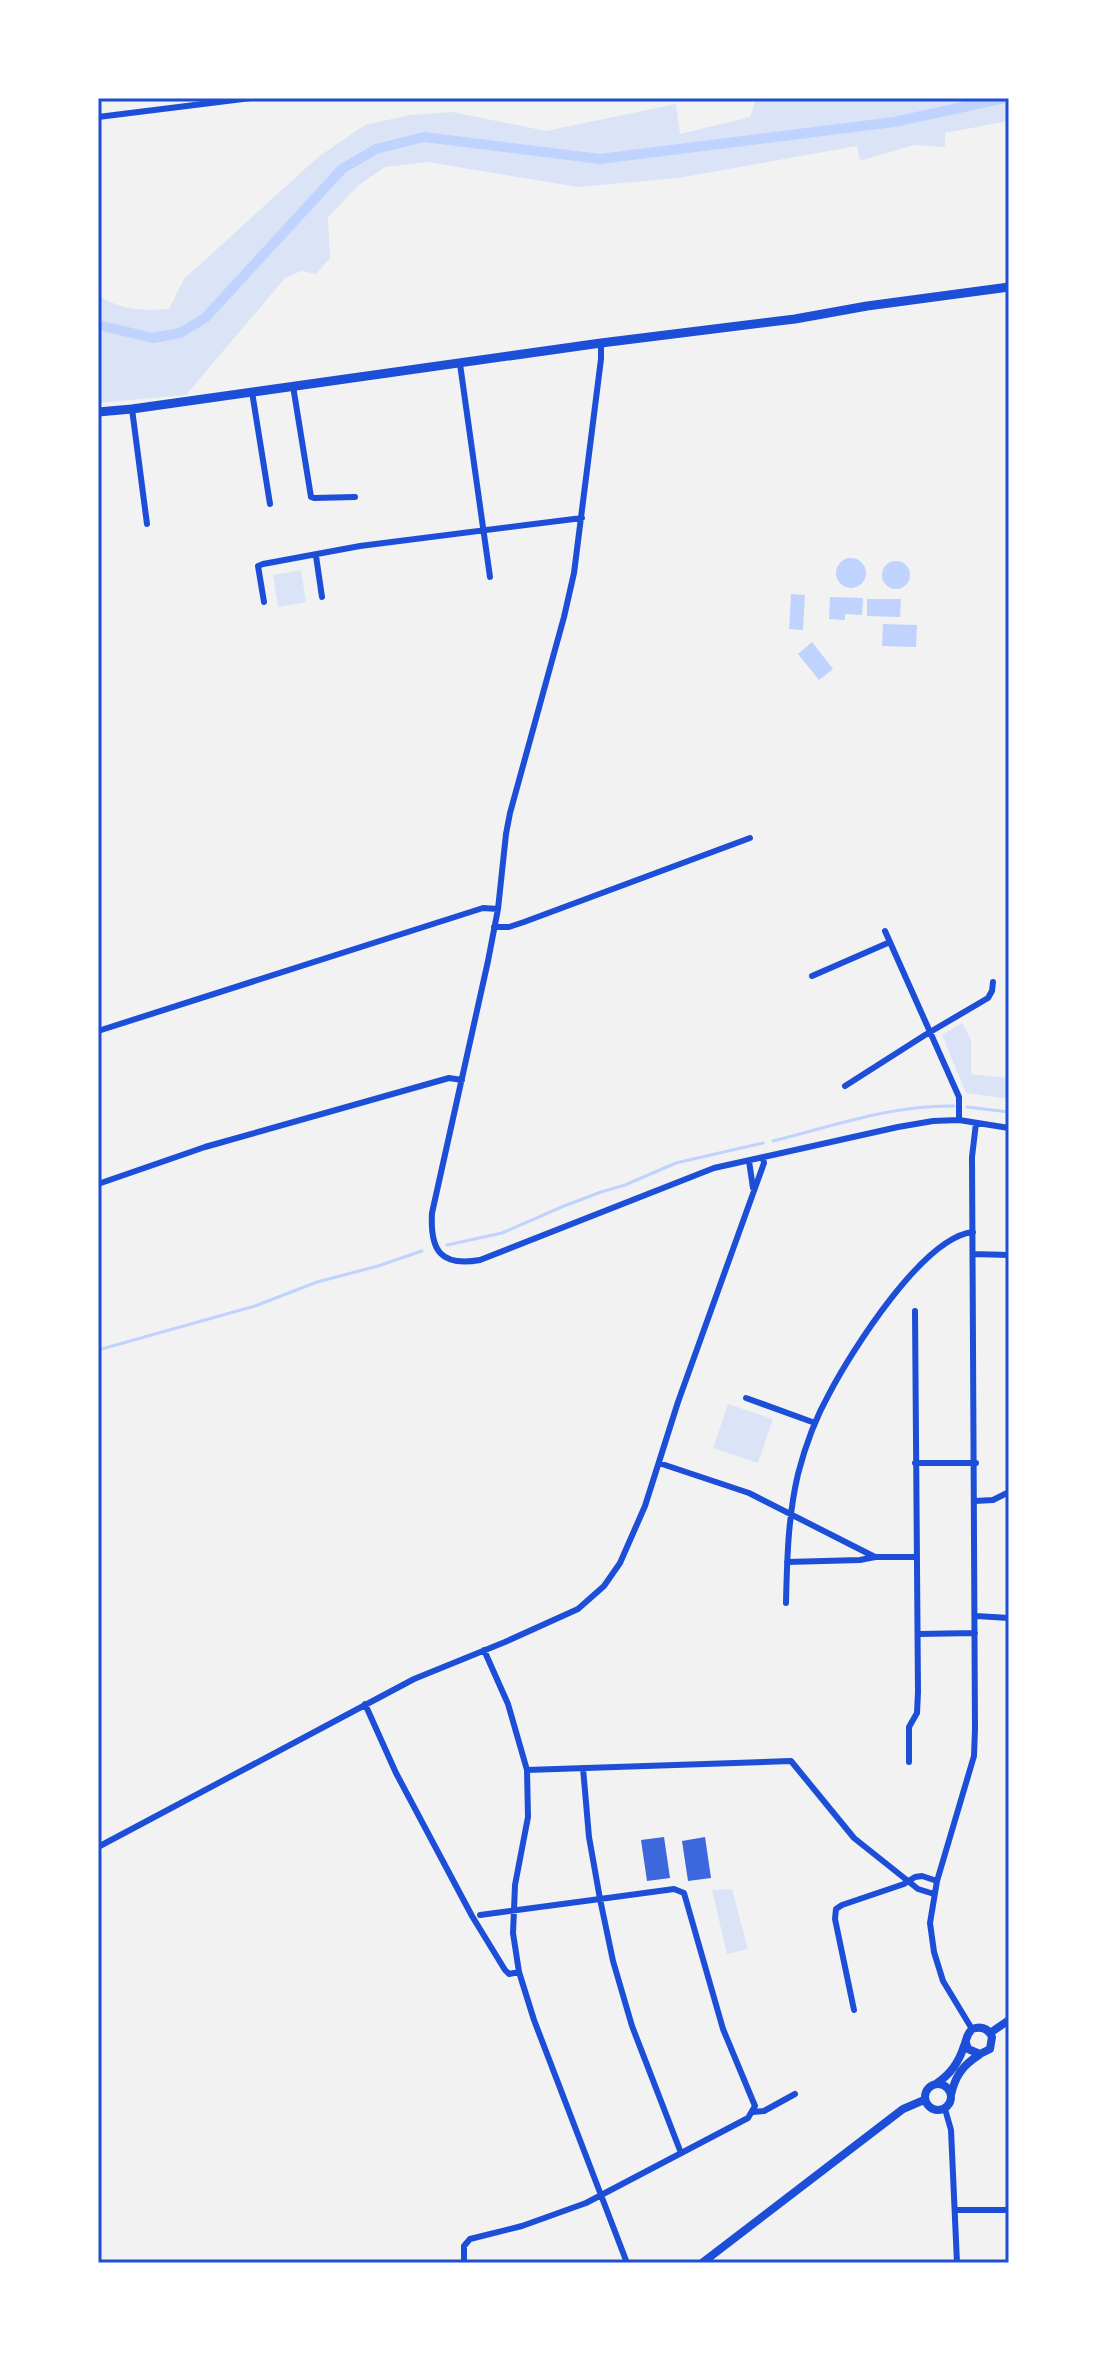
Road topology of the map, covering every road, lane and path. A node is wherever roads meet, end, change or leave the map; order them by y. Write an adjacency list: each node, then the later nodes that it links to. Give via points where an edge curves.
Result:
1 (251, 98): 2 (street)
2 (98, 117)
3 (1009, 287): 4 (main road)
4 (601, 343): 5 (main road); 12 (street)
5 (460, 364): 6 (main road); 14 (street)
6 (293, 386): 7 (main road); 10 (street, via 311,497)
7 (252, 392): 8 (main road); 11 (street)
8 (132, 409): 9 (main road); 13 (street)
9 (98, 412)
10 (355, 497)
11 (270, 504)
12 (582, 518): 14 (street); 20 (street, via 564,617 508,824)
13 (147, 524)
14 (484, 532): 15 (street); 16 (street)
15 (316, 556): 17 (street); 18 (street, via 258,566)
16 (490, 577)
17 (322, 597)
18 (264, 602)
19 (750, 838): 21 (street, via 524,922)
20 (498, 909): 21 (street); 26 (street, via 483,908)
21 (494, 927): 28 (street)
22 (885, 931): 23 (street)
23 (890, 942): 24 (street); 27 (street)
24 (812, 976)
25 (993, 982): 27 (street, via 988,998)
26 (98, 1031)
27 (930, 1032): 29 (street); 30 (street, via 959,1097)
28 (462, 1080): 34 (street, via 432,1213 435,1246 450,1260 480,1260 714,1168); 35 (street, via 449,1078 205,1147)
29 (845, 1086)
30 (959, 1120): 31 (street); 33 (street, via 898,1127)
31 (976, 1123): 32 (street); 37 (street)
32 (1009, 1128)
33 (763, 1158): 34 (street); 36 (street)
34 (749, 1161): 36 (street)
35 (98, 1184)
36 (753, 1196): 43 (street)
37 (973, 1232): 38 (street); 42 (street, via 942,1246 919,1265 865,1334)
38 (973, 1254): 39 (street); 45 (street)
39 (1009, 1255)
40 (915, 1311): 44 (street)
41 (746, 1398): 42 (street)
42 (815, 1423): 48 (street)
43 (659, 1463): 48 (street, via 749,1493); 57 (street, via 635,1530 604,1586 578,1609)
44 (915, 1463): 45 (street); 50 (street)
45 (976, 1463): 47 (street)
46 (1009, 1492): 47 (street)
47 (975, 1501): 53 (street)
48 (790, 1513): 49 (street); 51 (street)
49 (875, 1557): 50 (street); 51 (street)
50 (916, 1557): 56 (street)
51 (787, 1562): 52 (street)
52 (786, 1603)
53 (976, 1616): 54 (street); 55 (street)
54 (1009, 1618)
55 (975, 1633): 56 (street); 63 (street, via 974,1756)
56 (919, 1634): 59 (street, via 917,1713 909,1727)
57 (484, 1650): 58 (street); 61 (street, via 508,1704)
58 (365, 1704): 62 (street); 69 (street, via 472,1916 505,1970)
59 (909, 1762)
60 (583, 1768): 61 (street); 64 (street, via 791,1761 854,1838); 66 (street)
61 (527, 1770): 67 (street, via 528,1817)
62 (98, 1847)
63 (937, 1881): 64 (street, via 922,1876); 65 (street)
64 (909, 1882): 65 (street); 70 (street, via 836,1909)
65 (934, 1894): 72 (street, via 934,1952 943,1981)
66 (600, 1899): 67 (street); 81 (street, via 682,1892); 82 (street, via 632,2026)
67 (514, 1910): 68 (street); 69 (street)
68 (480, 1915)
69 (519, 1972): 83 (street)
70 (854, 2010)
71 (1009, 2020): 73 (street)
72 (972, 2029): 73 (street); 74 (street)
73 (990, 2033): 75 (street, via 990,2049)
74 (966, 2043): 75 (street); 76 (street, via 957,2065)
75 (980, 2054): 78 (street, via 961,2069)
76 (937, 2083): 78 (street); 79 (street, via 927,2088)
77 (795, 2094): 81 (street)
78 (951, 2095): 80 (street)
79 (924, 2100): 80 (street, via 932,2110); 88 (street, via 903,2109)
80 (945, 2109): 84 (street)
81 (753, 2112): 82 (street)
82 (681, 2153): 83 (street)
83 (602, 2196): 86 (street, via 470,2239 464,2246); 87 (street)
84 (955, 2210): 85 (street); 89 (street)
85 (1009, 2210)
86 (464, 2263)
87 (627, 2263)
88 (702, 2263)
89 (957, 2263)

